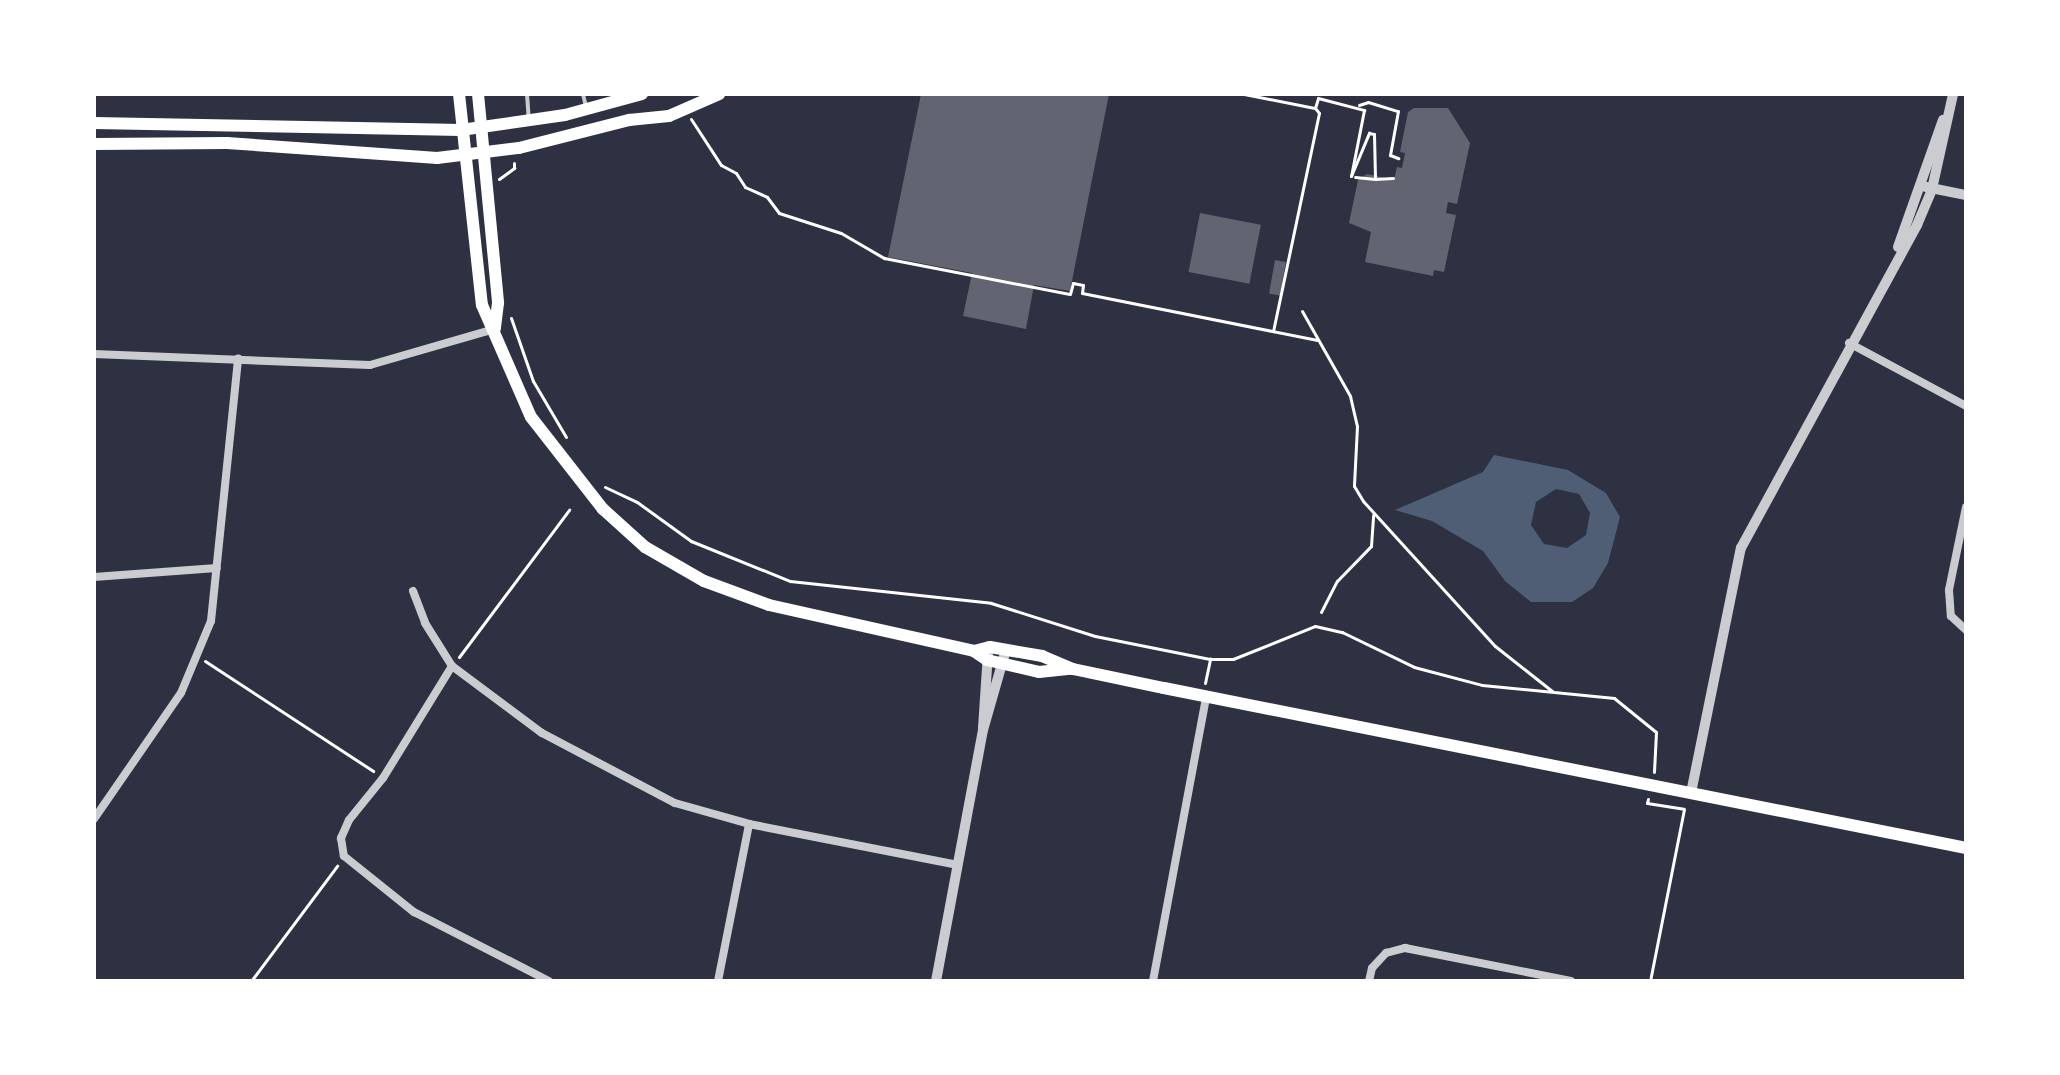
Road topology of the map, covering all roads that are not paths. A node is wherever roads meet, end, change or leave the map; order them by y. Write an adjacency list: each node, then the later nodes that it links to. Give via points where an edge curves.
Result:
1 (459, 94): 13 (main road)
2 (478, 94): 12 (main road)
3 (527, 94): 10 (lane)
4 (583, 94): 9 (lane)
5 (642, 94): 8 (main road)
6 (719, 94): 15 (main road, via 687,110)
7 (1953, 94): 17 (street, via 1932,142)
8 (621, 98): 9 (main road)
9 (587, 110): 10 (main road)
10 (529, 121): 12 (main road)
11 (94, 123): 13 (main road)
12 (481, 129): 13 (main road); 15 (main road)
13 (461, 130): 16 (main road)
14 (94, 144): 16 (main road, via 184,142 386,157)
15 (483, 153): 16 (main road); 19 (main road, via 498,303)
16 (462, 156): 19 (main road, via 482,305)
17 (1926, 187): 18 (street); 20 (street)
18 (1966, 195)
19 (495, 329): 22 (street, via 370,365); 31 (main road, via 539,429 578,483 645,547 704,581 769,605)
20 (1849, 343): 23 (street); 38 (street, via 1736,563)
21 (94, 354): 22 (street)
22 (238, 358): 25 (street)
23 (1966, 406)
24 (1966, 507): 28 (street, via 1949,590 1951,616)
25 (217, 568): 26 (street); 39 (street, via 211,621 199,657 181,693)
26 (94, 577)
27 (413, 591): 34 (street, via 425,623)
28 (1966, 630)
29 (990, 647): 30 (main road); 31 (main road); 32 (street)
30 (1006, 650): 33 (street); 35 (main road)
31 (974, 651): 32 (main road)
32 (987, 660): 33 (main road); 37 (street)
33 (1003, 663): 35 (main road, via 1039,672); 37 (street)
34 (452, 666): 40 (street, via 542,733 675,803); 43 (street, via 383,778 349,820 341,838 344,856 414,912)
35 (1073, 669): 36 (main road)
36 (1206, 697): 38 (main road); 46 (street)
37 (983, 730): 42 (street)
38 (1691, 793): 41 (main road)
39 (94, 819)
40 (749, 824): 42 (street); 44 (street)
41 (1966, 848)
42 (958, 865): 45 (street)
43 (549, 981)
44 (718, 981)
45 (936, 981)
46 (1153, 981)
47 (1369, 981): 48 (street, via 1372,968 1386,953 1405,948)
48 (1571, 981)

